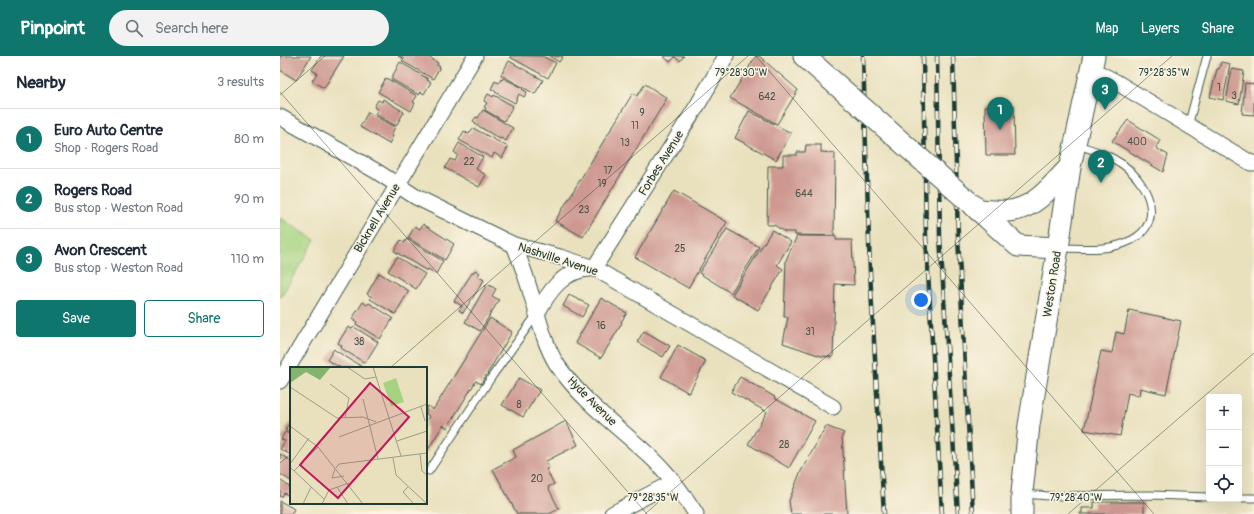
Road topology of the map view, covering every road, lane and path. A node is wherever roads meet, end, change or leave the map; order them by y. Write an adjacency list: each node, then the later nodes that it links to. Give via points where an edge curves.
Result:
1 (475, 56): 11 (street, Bicknell Avenue)
2 (726, 56): 15 (street, Forbes Avenue)
3 (804, 56): 12 (main road, bridge)
4 (1207, 56): 7 (lane)
5 (1093, 63): 7 (street, via 1116,82); 8 (main road, Weston Road)
6 (280, 116): 11 (street, Nashville Avenue)
7 (1188, 126): 9 (street)
8 (1074, 145): 10 (main road, Weston Road); 14 (lane, via 1099,152 1122,164 1146,191 1151,213 1145,230 1124,244 1108,247)
9 (1254, 163)
10 (1070, 167): 12 (main road, via 1034,202 1025,207 1013,211); 14 (main road, Weston Road)
11 (397, 185): 13 (street, Nashville Avenue); 17 (street, Bicknell Avenue)
12 (973, 205): 14 (main road, via 1018,246)
13 (514, 245): 15 (street, Nashville Avenue); 16 (street, Hyde Avenue)
14 (1058, 248): 21 (main road, Weston Road)
15 (594, 268): 16 (street, via 576,270 562,280 548,294); 18 (street, Nashville Avenue)
16 (537, 314): 19 (lane); 20 (street, Hyde Avenue, via 556,362 567,377 584,397 655,460)
17 (280, 381)
18 (833, 407)
19 (429, 471)
20 (673, 482): 25 (street); 26 (street, Hyde Avenue)
21 (1022, 493): 22 (lane, via 1049,496); 27 (main road, Weston Road)
22 (1206, 497)
23 (1242, 498): 24 (lane)
24 (1254, 498)
25 (612, 514)
26 (696, 514)
27 (1022, 514)

